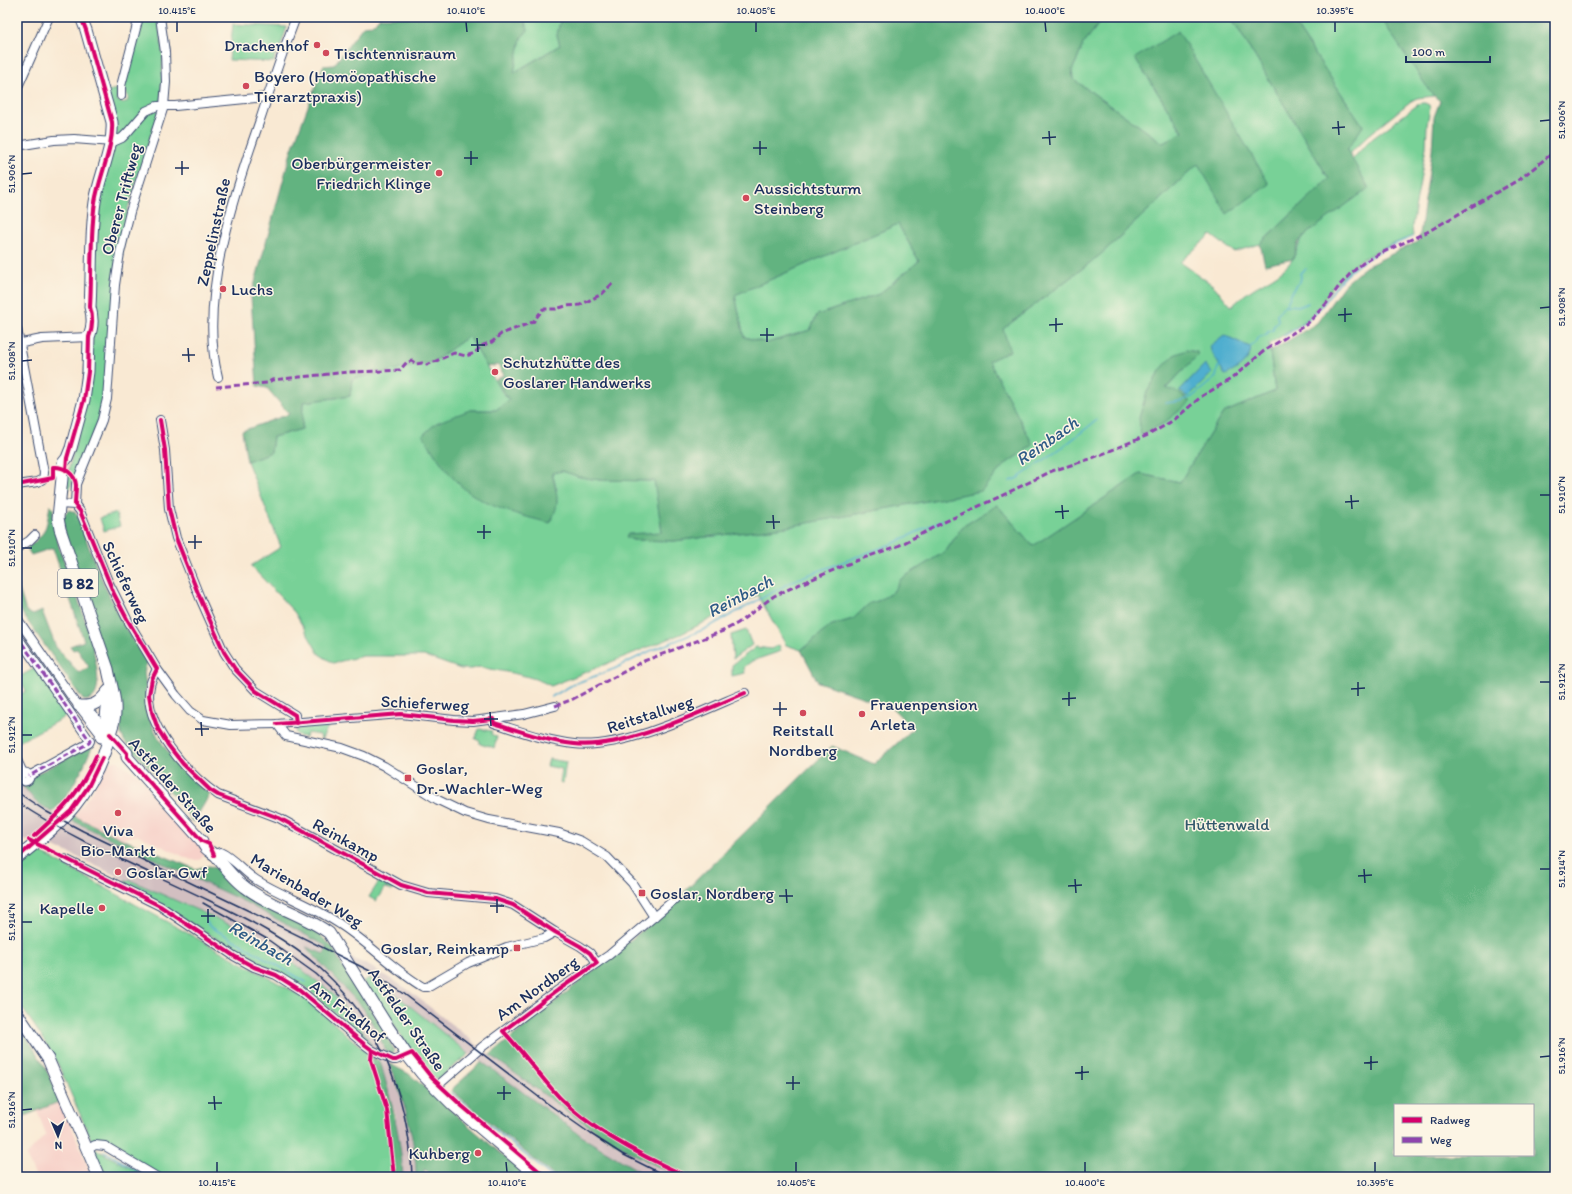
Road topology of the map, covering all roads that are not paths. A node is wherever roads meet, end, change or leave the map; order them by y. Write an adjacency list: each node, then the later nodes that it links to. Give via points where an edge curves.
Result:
1 (49, 17): 6 (street)
2 (81, 17): 10 (main road, B 82, via 112,122 113,133)
3 (139, 17): 7 (street, via 121,86)
4 (160, 17): 9 (street, Oberer Triftweg, via 165,52)
5 (296, 17): 8 (street, Zeppelinstraße)
6 (17, 89)
7 (121, 96)
8 (267, 97): 9 (street); 15 (street, Zeppelinstraße, via 238,183 221,251 211,325 212,354)
9 (164, 106): 10 (street, via 150,108 122,138); 19 (street, Oberer Triftweg, via 130,212 120,253 107,398 102,420 76,484)
10 (110, 141): 11 (street, via 54,140); 13 (main road, B 82, via 95,204 90,306 87,314)
11 (17, 146)
12 (17, 329): 14 (street)
13 (89, 337): 14 (street); 18 (main road, B 82, via 84,400 67,458 68,465 62,478)
14 (18, 343): 17 (street, via 44,473 42,480 38,482)
15 (218, 377)
16 (160, 420): 31 (street, via 169,509 176,538 224,652 235,669 256,691 295,714)
17 (17, 485)
18 (59, 504): 19 (street); 25 (main road, B 82, via 62,534)
19 (75, 505): 24 (street, Schieferweg, via 80,511 108,581 127,619)
20 (35, 535): 21 (street)
21 (17, 548)
22 (17, 618): 28 (street, Astfelder Straße)
23 (17, 636): 35 (street, via 90,741 66,756)
24 (157, 669): 32 (street, Schieferweg, via 190,711 203,720 231,725); 42 (street, Reinkamp, via 149,695 158,729 183,764 210,790 279,818 401,885 428,893 495,899 513,905)
25 (110, 679): 26 (main road, B 82); 33 (main road, B 82, via 115,711 114,721)
26 (108, 691): 28 (main road, via 96,705); 33 (main road, B 82)
27 (746, 693): 30 (street, Reitstallweg, via 660,728 607,743 575,744 552,740 494,723)
28 (80, 706): 33 (street, Astfelder Straße, via 92,714)
29 (555, 706): 30 (street, Schieferweg)
30 (493, 719): 31 (street, Schieferweg, via 454,720 401,714)
31 (296, 723): 32 (street, Schieferweg)
32 (277, 724): 41 (street, via 286,736 342,748 364,756 438,800 464,812 489,820 559,833 581,841 607,857 632,883)
33 (106, 735): 36 (main road, via 72,799); 37 (main road, Astfelder Straße, via 127,753 127,757 202,841 211,846); 38 (main road, via 102,758 88,787 71,812)
34 (17, 760): 35 (street)
35 (22, 777)
36 (17, 850)
37 (214, 854): 42 (street, Marienbader Weg, via 224,854 259,882 344,926 427,988 475,960 507,947 544,938); 45 (main road, Astfelder Straße, via 229,873 246,888 329,933)
38 (17, 858)
39 (65, 858): 45 (street, Am Friedhof, via 160,906 234,956 276,975 300,990 372,1050 392,1060)
40 (675, 899): 41 (street, Am Nordberg)
41 (654, 917): 43 (street, Am Nordberg)
42 (555, 932): 43 (street, Reinkamp, via 590,953)
43 (597, 963): 46 (street, Am Nordberg, via 487,1043)
44 (17, 1013): 47 (main road, via 48,1059)
45 (407, 1055): 46 (main road, Astfelder Straße)
46 (435, 1088): 50 (main road, Astfelder Straße)
47 (87, 1150): 48 (main road); 49 (street, via 95,1145 105,1146)
48 (99, 1177)
49 (157, 1177)
50 (538, 1177)

